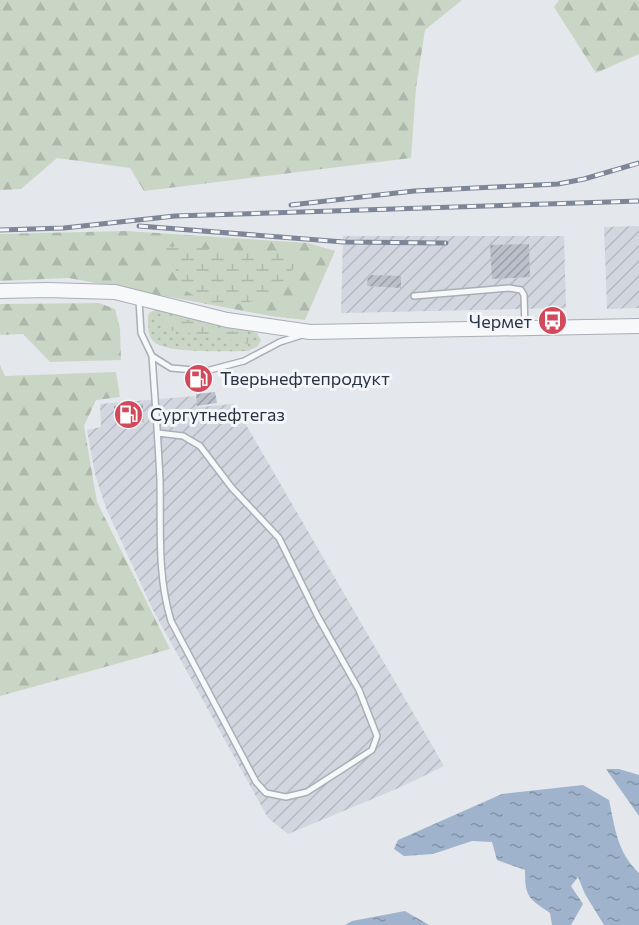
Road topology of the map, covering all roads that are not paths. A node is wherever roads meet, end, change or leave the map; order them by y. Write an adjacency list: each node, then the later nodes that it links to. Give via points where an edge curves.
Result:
1 (0, 291): 3 (street, via 115,292)
2 (414, 296): 5 (lane, via 520,290 524,295)
3 (139, 298): 6 (street, via 227,320); 7 (lane, via 141,333)
4 (639, 326): 5 (street)
5 (525, 329): 6 (street)
6 (310, 332): 7 (lane, via 244,361 206,371 171,368)
7 (152, 356): 8 (lane)
8 (158, 433): 8 (lane, via 162,575 171,621 256,782 267,793 286,797 307,792 372,750 377,736 360,690 279,538 232,488 200,446 183,436)

